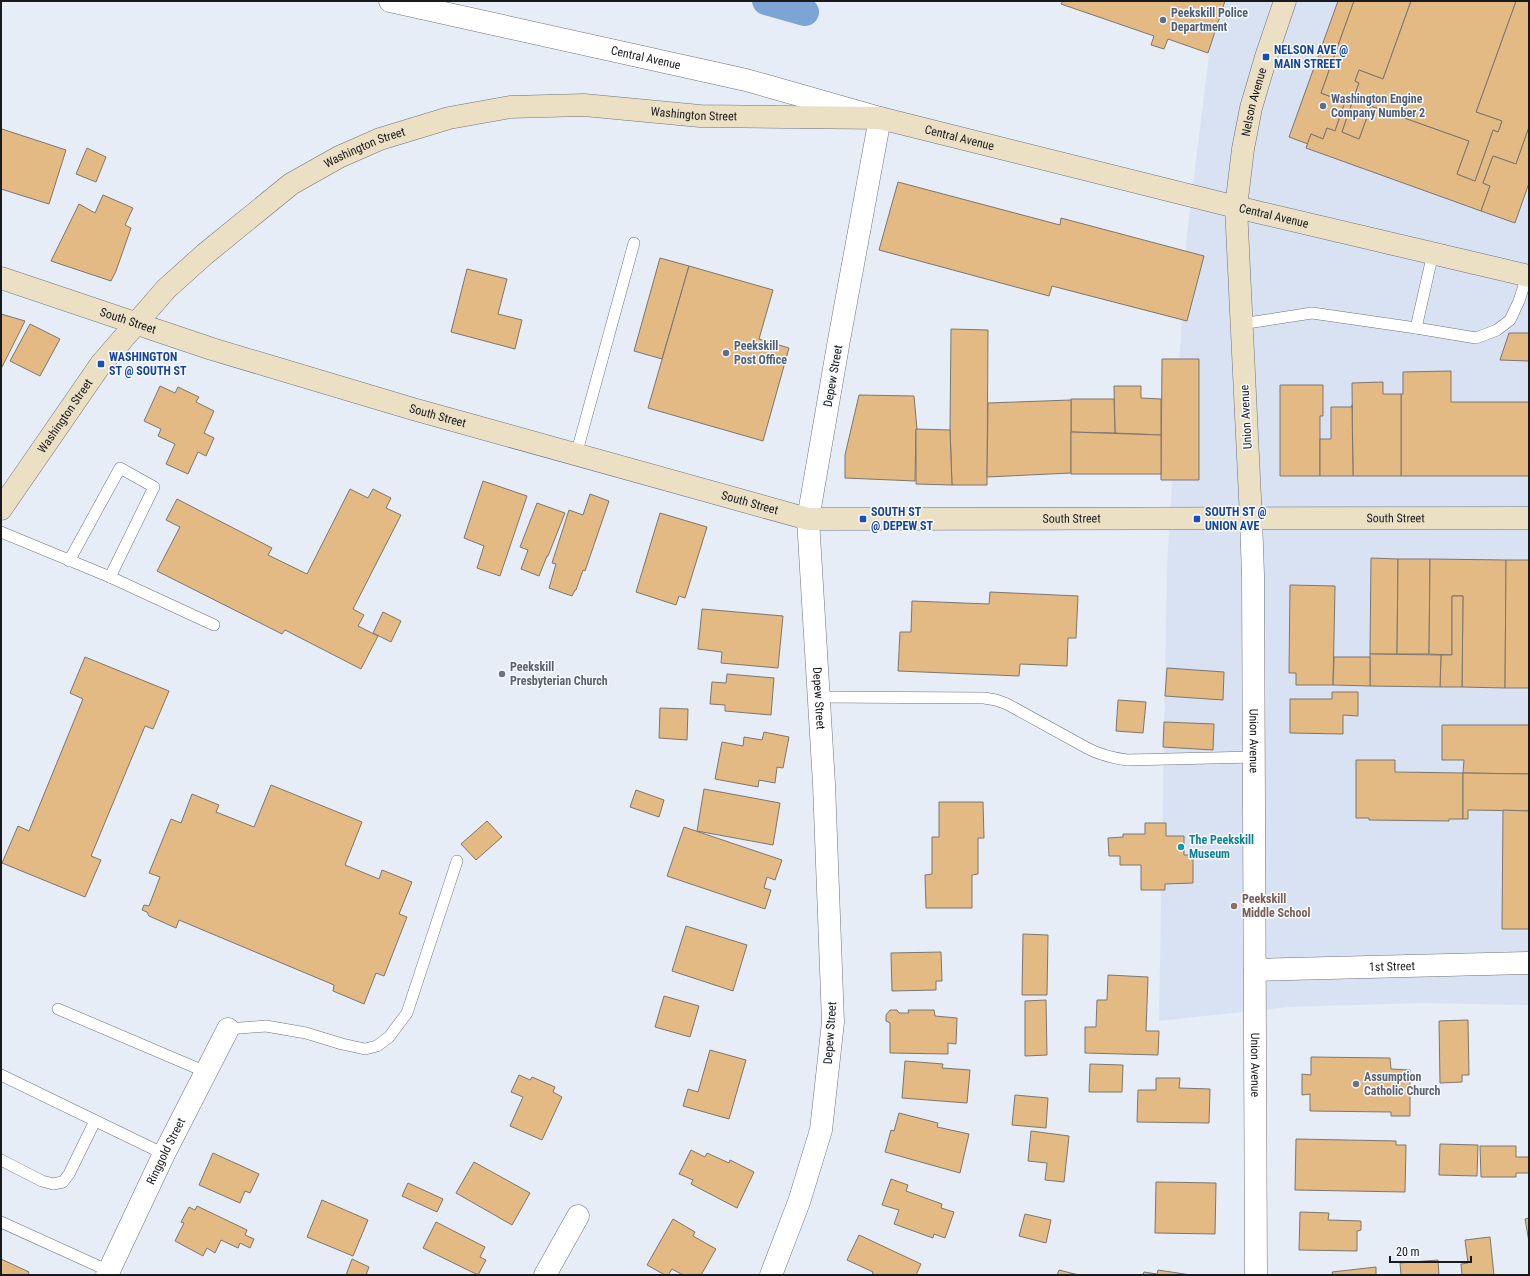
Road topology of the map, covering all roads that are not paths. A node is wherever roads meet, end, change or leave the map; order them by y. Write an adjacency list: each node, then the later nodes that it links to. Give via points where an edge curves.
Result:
1 (390, 1): 3 (street, Central Avenue, via 746,80)
2 (1285, 1): 4 (street, Nelson Avenue, via 1250,108)
3 (880, 118): 4 (street, Central Avenue); 9 (street, Washington Street, via 700,116 584,105 510,107 449,118 380,139 339,157 291,184 166,289); 15 (street, Depew Street)
4 (1236, 207): 6 (street, Central Avenue); 10 (street, Union Avenue)
5 (634, 243): 12 (lane)
6 (1433, 253): 7 (street, Central Avenue); 11 (lane)
7 (1528, 276): 11 (lane, via 1510,320 1497,330 1476,338)
8 (1, 278): 9 (street, South Street)
9 (136, 324): 12 (street, South Street, via 413,410); 13 (street, Washington Street, via 101,364)
10 (1241, 324): 11 (lane, via 1312,313); 16 (street, Union Avenue)
11 (1416, 328)
12 (576, 455): 15 (street, South Street)
13 (1, 509)
14 (1529, 518): 16 (street, South Street)
15 (808, 519): 16 (street, South Street); 21 (street, Depew Street)
16 (1251, 519): 22 (street, Union Avenue)
17 (1, 532): 18 (lane)
18 (69, 561): 19 (lane); 19 (lane, via 120,468 154,486)
19 (110, 577): 20 (lane)
20 (214, 625)
21 (819, 697): 22 (lane, via 984,698 1007,704 1087,748 1114,758 1127,760); 37 (street, Depew Street, via 833,1022 821,1130 800,1202)
22 (1254, 757): 25 (street, Union Avenue)
23 (458, 861): 27 (lane, via 407,1013 389,1037 377,1046 365,1049 306,1033 266,1026)
24 (1529, 963): 25 (street, 1st Street)
25 (1255, 970): 38 (street, Union Avenue)
26 (58, 1009): 28 (lane)
27 (228, 1029): 28 (street, Ringgold Street)
28 (206, 1072): 31 (street, Ringgold Street)
29 (1, 1075): 30 (lane)
30 (95, 1121): 31 (lane); 32 (lane, via 63,1182 53,1184 42,1181)
31 (164, 1154): 35 (street, Ringgold Street)
32 (1, 1160)
33 (578, 1216): 36 (street)
34 (1, 1222): 35 (lane)
35 (108, 1273)
36 (545, 1275)
37 (771, 1275)
38 (1256, 1275)

